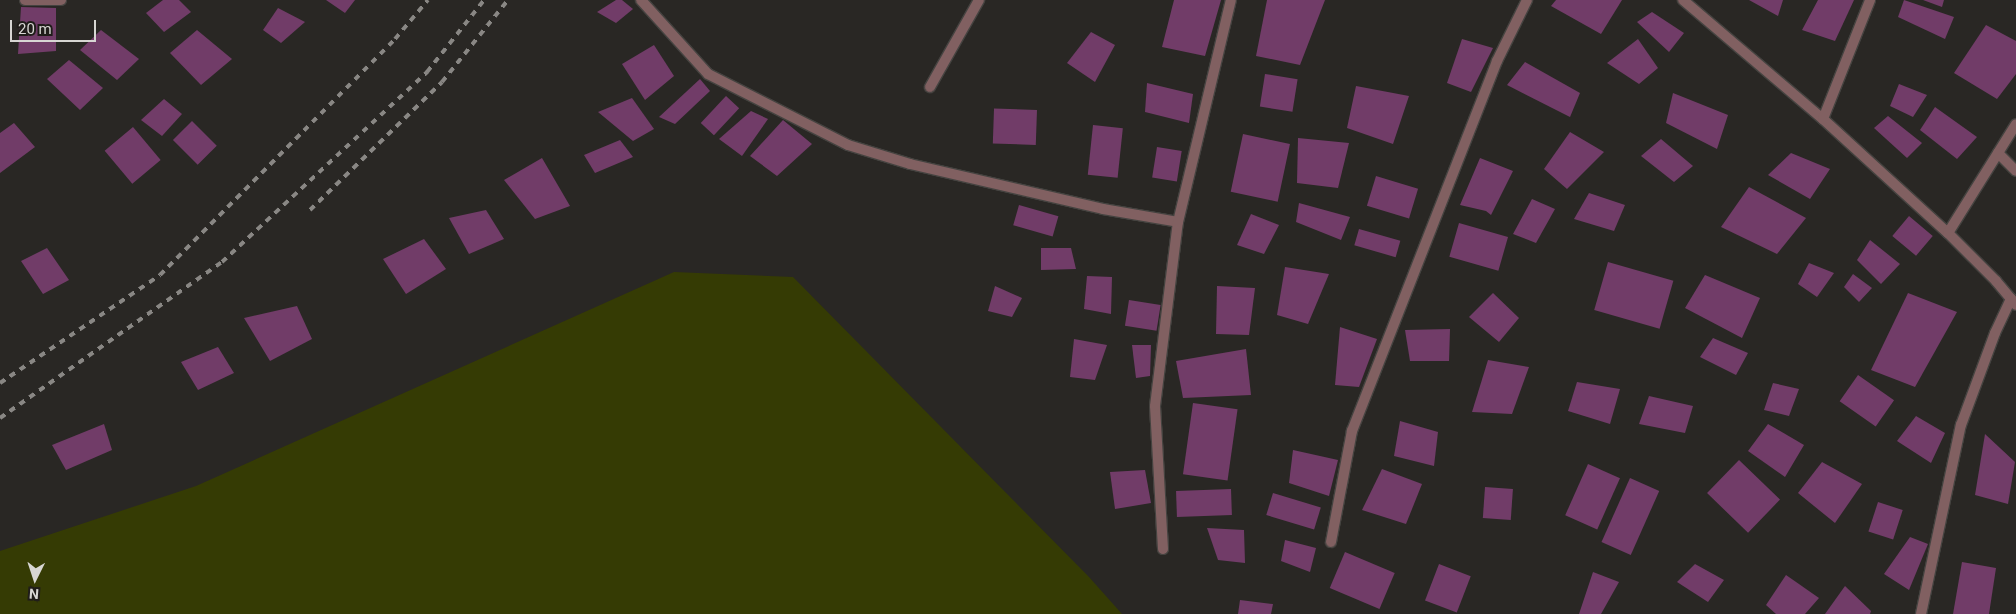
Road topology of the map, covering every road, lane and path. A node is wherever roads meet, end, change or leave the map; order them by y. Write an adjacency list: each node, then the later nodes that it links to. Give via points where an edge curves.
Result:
1 (25, 0): 2 (street)
2 (61, 0)
3 (641, 0): 14 (street, via 708,74 848,146 1103,209)
4 (979, 0): 9 (street)
5 (1231, 0): 14 (street)
6 (1528, 0): 17 (street, via 1497,61 1352,432)
7 (1683, 0): 10 (street)
8 (1870, 0): 10 (street)
9 (930, 87)
10 (1823, 119): 15 (street)
11 (2016, 124): 12 (street)
12 (1998, 153): 13 (street); 15 (street)
13 (2016, 171)
14 (1178, 222): 18 (street, via 1155,406)
15 (1948, 233): 16 (street)
16 (2014, 301): 19 (street, via 1995,333 1961,425)
17 (1331, 542)
18 (1163, 549)
19 (1921, 614)

